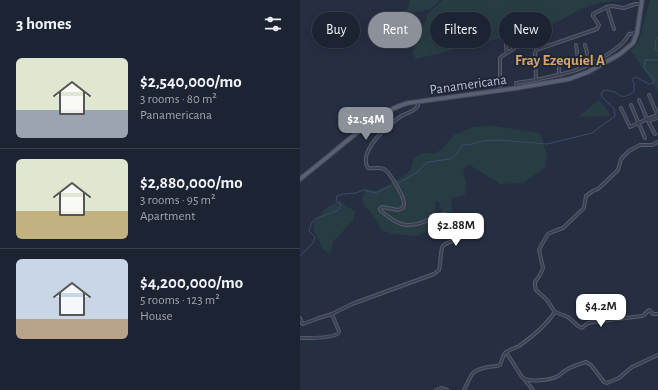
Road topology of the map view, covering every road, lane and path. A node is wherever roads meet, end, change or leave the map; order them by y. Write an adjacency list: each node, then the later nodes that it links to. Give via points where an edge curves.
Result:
1 (642, 2): 2 (street, via 624,8); 4 (main road, Panamericana)
2 (607, 8): 3 (street); 15 (street, via 593,16 599,25 598,29 536,50)
3 (614, 29)
4 (637, 33): 7 (street, via 629,34); 11 (main road, Panamericana, via 633,43)
5 (576, 45): 13 (street)
6 (585, 45): 13 (street, via 588,58)
7 (619, 47): 11 (street); 13 (street, via 602,58)
8 (506, 48): 10 (street)
9 (515, 48): 10 (street)
10 (507, 53): 17 (street, via 499,60)
11 (620, 54): 16 (main road, Panamericana, via 588,72 569,79)
12 (559, 58): 14 (street)
13 (579, 67): 14 (street)
14 (559, 75): 15 (street)
15 (536, 80): 16 (street, via 516,83)
16 (517, 88): 17 (main road, Panamericana)
17 (500, 90): 20 (main road, Panamericana)
18 (649, 95): 23 (street)
19 (640, 100): 24 (street)
20 (418, 102): 29 (main road, Panamericana, via 403,104 378,117); 31 (street, via 416,108 395,120 379,134 367,155 366,165 368,168 387,170 404,201 401,209 382,207 381,211 396,223 406,225 418,224 441,213 447,214 454,224 456,238 443,246 440,268 434,274 352,304)
21 (631, 105): 25 (street)
22 (621, 108): 25 (street, via 630,127)
23 (658, 116): 24 (street); 26 (street, via 648,121)
24 (647, 119): 25 (street)
25 (638, 123): 27 (street)
26 (655, 134)
27 (645, 138)
28 (658, 142): 30 (street, via 640,145 625,155 618,170 598,189 586,196 584,208 563,228 548,234 539,250 542,268 535,286)
29 (300, 179)
30 (555, 312): 32 (street, via 568,317 582,328 588,323 642,316 649,310 653,314); 35 (street, via 536,332)
31 (332, 314): 33 (street, via 303,324); 34 (street, via 339,333 325,337)
32 (658, 314)
33 (300, 318)
34 (300, 338)
35 (506, 352): 37 (street); 40 (street, via 500,365 473,372)
36 (658, 355): 37 (street, via 607,383 586,362 568,369 559,376)
37 (524, 380): 41 (street)
38 (436, 390): 39 (street)
39 (447, 390)
40 (464, 390)
41 (533, 390)

